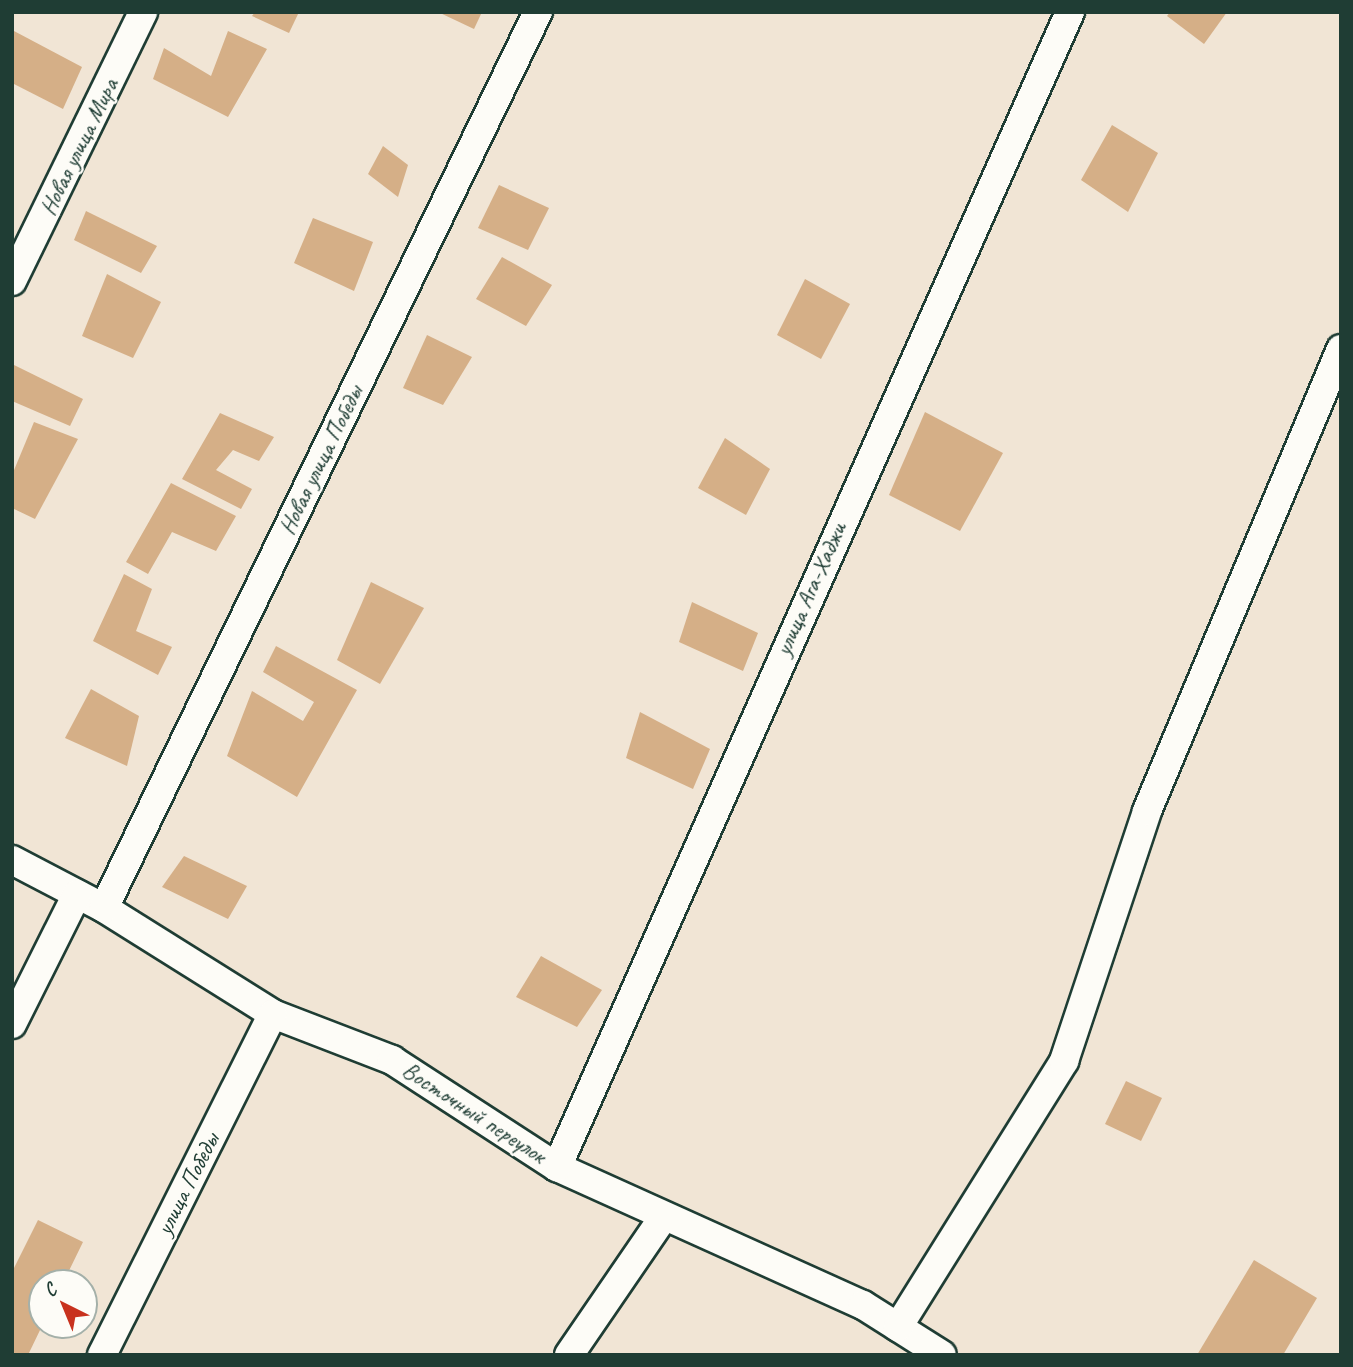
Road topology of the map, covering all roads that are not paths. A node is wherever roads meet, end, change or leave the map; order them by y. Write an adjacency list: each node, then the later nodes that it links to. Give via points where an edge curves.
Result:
1 (143, 12): 4 (street, Новая улица Мира)
2 (538, 12): 8 (street, Новая улица Победы)
3 (1070, 12): 11 (street, улица Ага-Хаджи)
4 (12, 281)
5 (1341, 349): 13 (street, via 1147,811 1065,1061)
6 (12, 860): 7 (street, Восточный переулок)
7 (77, 894): 8 (street, Восточный переулок); 10 (street)
8 (104, 908): 9 (street, Восточный переулок)
9 (272, 1014): 11 (street, Восточный переулок, via 392,1060); 14 (street, улица Победы)
10 (12, 1024)
11 (557, 1167): 12 (street, Восточный переулок)
12 (664, 1216): 13 (street, Восточный переулок); 15 (street)
13 (898, 1327): 16 (street, Восточный переулок)
14 (103, 1355)
15 (569, 1355)
16 (942, 1355)

